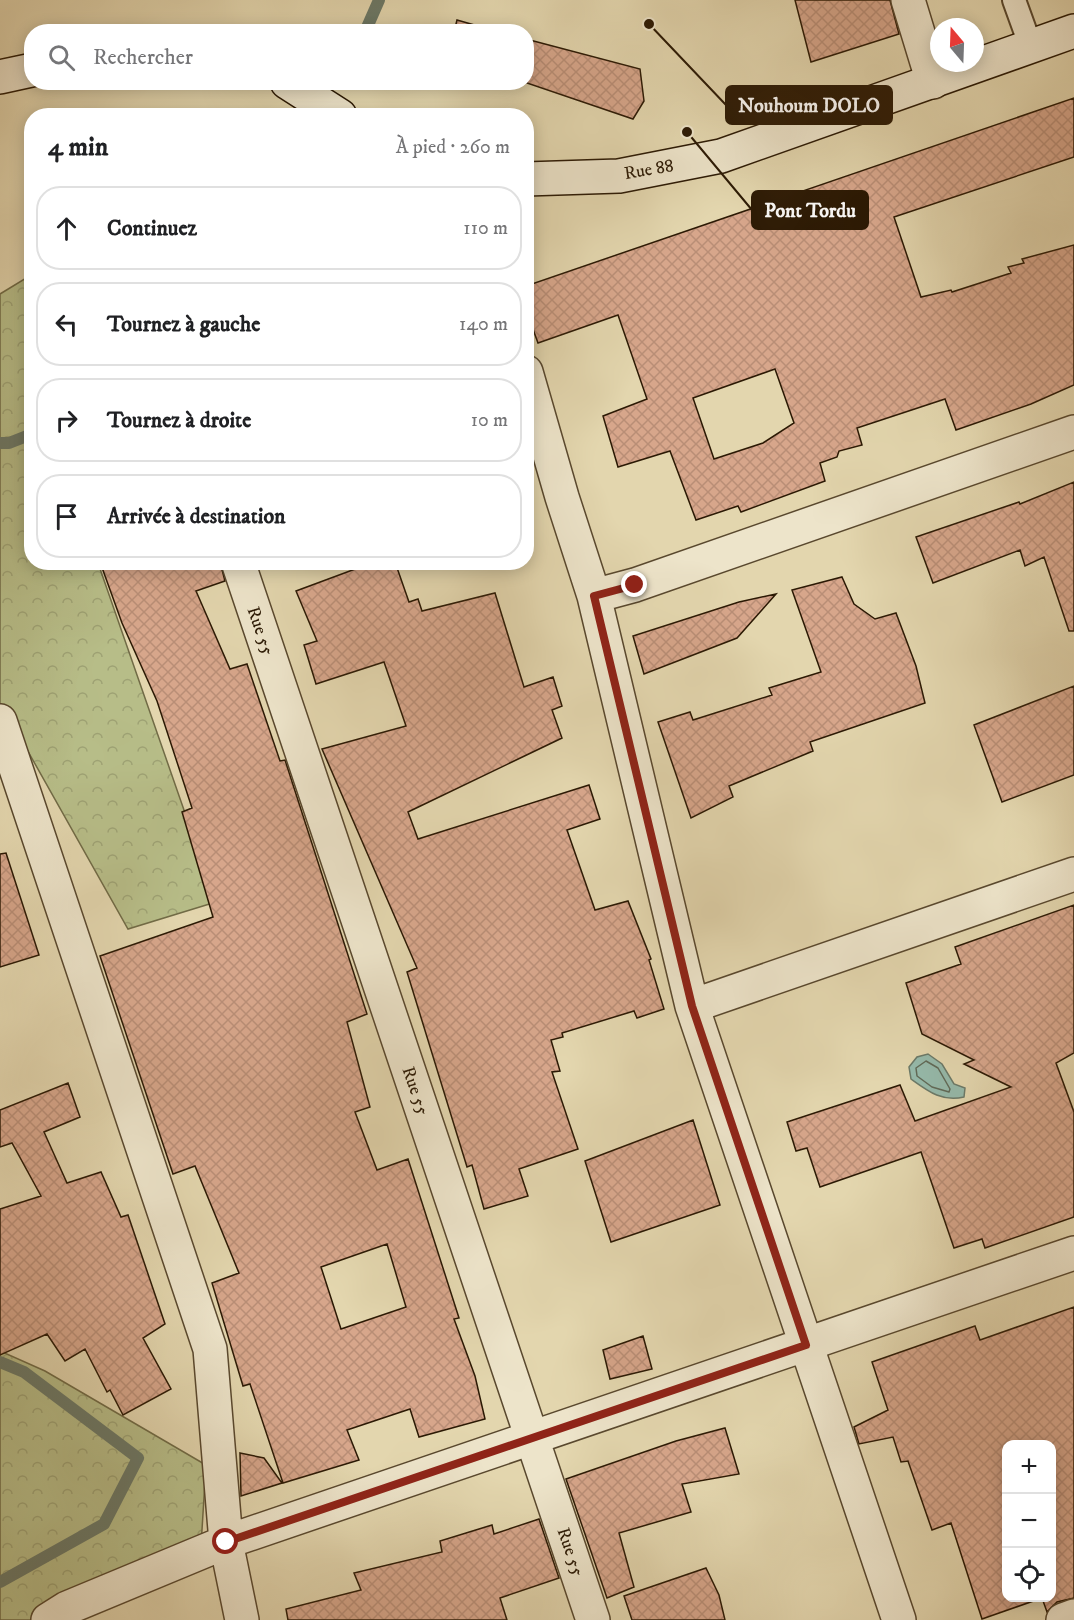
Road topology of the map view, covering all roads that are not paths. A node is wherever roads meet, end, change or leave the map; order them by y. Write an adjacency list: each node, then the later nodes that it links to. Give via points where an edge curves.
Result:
1 (908, 0): 7 (street)
2 (1014, 0): 4 (lane)
3 (1074, 31): 4 (street, Rue 88)
4 (1031, 47): 7 (street, Rue 88)
5 (24, 72): 6 (street)
6 (0, 77)
7 (933, 82): 10 (street, Rue 88, via 721,156 619,176)
8 (299, 90): 9 (street)
9 (328, 108)
10 (534, 179)
11 (534, 400): 14 (street)
12 (1074, 432): 14 (street)
13 (240, 570): 20 (street, Rue 55)
14 (594, 596): 17 (street)
15 (0, 721): 21 (street, via 210,1349)
16 (1074, 874): 17 (street)
17 (692, 1006): 19 (street)
18 (1074, 1253): 19 (street)
19 (806, 1345): 20 (street); 26 (street)
20 (532, 1439): 21 (street); 25 (street, Rue 55)
21 (226, 1542): 23 (street, via 67,1608); 24 (street)
22 (1074, 1616): 27 (street)
23 (48, 1620)
24 (242, 1620)
25 (593, 1620)
26 (899, 1620)
27 (1063, 1620)

